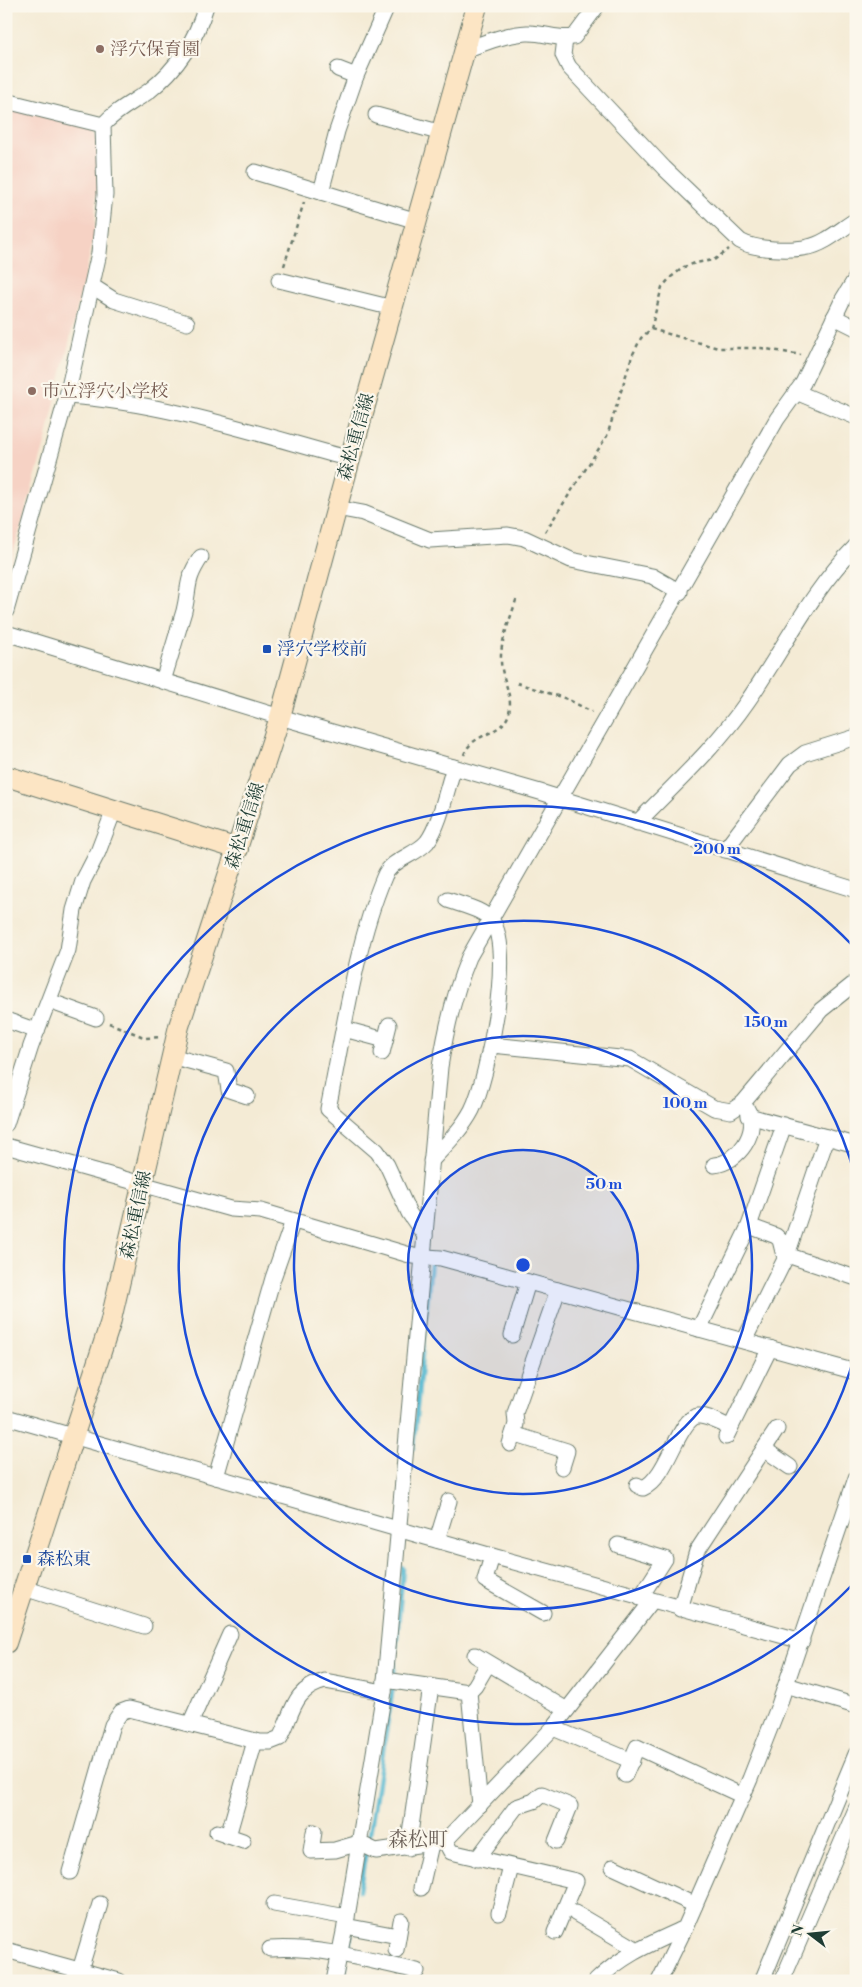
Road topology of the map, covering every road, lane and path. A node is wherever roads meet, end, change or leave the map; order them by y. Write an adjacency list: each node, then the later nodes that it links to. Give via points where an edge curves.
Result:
1 (206, 6): 11 (street, via 191,43 177,63 154,86 121,107)
2 (387, 6): 8 (street)
3 (477, 6): 6 (main road, 森松重信線)
4 (597, 6): 5 (street, via 574,37)
5 (565, 39): 6 (street, via 528,33); 17 (street, via 563,55 569,67)
6 (465, 50): 12 (main road, 森松重信線)
7 (338, 69): 8 (street)
8 (356, 76): 14 (street)
9 (6, 101): 11 (street)
10 (376, 115): 12 (street)
11 (103, 125): 20 (street, via 103,220)
12 (442, 133): 16 (main road, 森松重信線)
13 (255, 172): 14 (street)
14 (315, 190): 16 (street); 19 (path)
15 (856, 220): 17 (street, via 809,247 764,248 748,246)
16 (417, 221): 21 (main road, 森松重信線)
17 (740, 241): 25 (path, via 714,260 695,263 671,277 662,288)
18 (856, 278): 22 (street)
19 (279, 280): 21 (street)
20 (92, 286): 23 (street, via 114,300); 28 (street)
21 (393, 308): 30 (main road, 森松重信線)
22 (834, 318): 24 (street); 26 (street)
23 (187, 323)
24 (856, 328)
25 (651, 329): 26 (path, via 718,348 761,348); 32 (path, via 641,338 632,356 607,436)
26 (815, 358): 27 (street)
27 (796, 392): 29 (street); 35 (street, via 777,419)
28 (67, 396): 30 (street, via 101,398 155,408); 37 (street)
29 (856, 417)
30 (350, 459): 31 (main road, 森松重信線)
31 (336, 508): 32 (street, via 363,513 430,540 508,535); 41 (main road, 森松重信線)
32 (537, 544): 35 (street, via 571,560 652,576)
33 (856, 546): 48 (street, via 830,575 747,702 716,742)
34 (201, 557): 39 (street, via 186,586 184,608)
35 (680, 592): 42 (street)
36 (516, 600): 44 (path, via 501,653 512,703 507,718 500,728 471,744)
37 (6, 611)
38 (6, 634): 39 (street)
39 (163, 681): 41 (street)
40 (516, 683): 42 (path, via 567,699)
41 (280, 717): 44 (street); 49 (main road, 森松重信線)
42 (606, 718): 46 (street)
43 (856, 737): 50 (street, via 805,753 790,764)
44 (457, 768): 46 (street); 59 (street, via 426,843 394,864 384,876 361,950)
45 (6, 776): 47 (main road)
46 (560, 800): 48 (street); 53 (street)
47 (114, 810): 49 (main road); 55 (street, via 83,881 74,910 68,950)
48 (637, 823): 50 (street)
49 (238, 849): 61 (main road, 森松重信線, via 194,973)
50 (725, 850): 51 (street)
51 (856, 890)
52 (448, 900): 53 (street)
53 (491, 919): 62 (street, via 501,942); 71 (street, via 469,957 450,1011 440,1067)
54 (856, 982): 65 (street, via 821,1010)
55 (49, 1001): 56 (street); 60 (street)
56 (96, 1018): 61 (path, via 146,1038)
57 (6, 1020): 60 (street)
58 (389, 1025): 59 (street, via 384,1046)
59 (344, 1029): 76 (street, via 328,1109 377,1151 409,1213)
60 (37, 1031): 66 (street)
61 (176, 1036): 63 (main road, 森松重信線)
62 (492, 1045): 65 (street, via 630,1059 714,1108); 71 (street, via 471,1111)
63 (172, 1056): 64 (street, via 226,1071 229,1090); 73 (main road, 森松重信線)
64 (248, 1096)
65 (746, 1110): 67 (street); 72 (street, via 746,1142 741,1152 723,1164)
66 (6, 1124)
67 (784, 1125): 68 (street); 75 (street)
68 (826, 1137): 69 (street); 77 (street)
69 (856, 1145)
70 (6, 1146): 73 (street)
71 (431, 1161): 76 (street)
72 (714, 1165)
73 (142, 1184): 74 (street, via 231,1209 246,1208); 89 (main road, 森松重信線, via 110,1324)
74 (293, 1221): 78 (street); 93 (street, via 273,1278)
75 (748, 1226): 77 (street, via 776,1236); 82 (street)
76 (425, 1236): 78 (street)
77 (787, 1255): 79 (street); 84 (street)
78 (423, 1257): 80 (street, via 441,1258); 97 (street)
79 (856, 1278)
80 (528, 1282): 81 (street); 83 (street)
81 (558, 1290): 82 (street); 91 (street, via 521,1377 516,1424 511,1439 567,1451)
82 (699, 1329): 84 (street)
83 (512, 1335)
84 (744, 1341): 85 (street)
85 (770, 1348): 86 (street); 95 (street, via 728,1432 700,1415 692,1417 656,1478 644,1488)
86 (855, 1369)
87 (6, 1417): 89 (street)
88 (777, 1429): 90 (street)
89 (75, 1436): 93 (street); 101 (main road, 森松重信線)
90 (764, 1449): 92 (street); 103 (street, via 698,1551)
91 (562, 1467)
92 (790, 1467)
93 (216, 1477): 97 (street)
94 (856, 1478): 108 (street)
95 (637, 1485)
96 (449, 1502): 98 (street)
97 (398, 1529): 98 (street); 112 (street)
98 (437, 1540): 100 (street)
99 (618, 1545): 102 (street, via 665,1559)
100 (492, 1556): 102 (street); 104 (street, via 485,1580)
101 (24, 1588): 105 (street); 106 (main road, 森松重信線)
102 (646, 1599): 103 (street); 116 (street)
103 (680, 1609): 108 (street)
104 (543, 1613)
105 (144, 1626)
106 (8, 1633)
107 (230, 1634): 117 (street)
108 (802, 1641): 111 (street)
109 (475, 1655): 110 (street)
110 (488, 1664): 114 (street); 116 (street)
111 (786, 1685): 115 (street); 121 (street)
112 (384, 1686): 113 (street); 119 (street, via 315,1683 297,1699 280,1738 270,1742); 127 (street)
113 (431, 1686): 114 (street); 129 (street)
114 (469, 1692): 122 (street)
115 (856, 1706)
116 (567, 1710): 118 (street)
117 (190, 1724): 119 (street); 133 (street, via 129,1709 114,1719)
118 (553, 1728): 121 (street, via 629,1768 637,1748 667,1752); 122 (street)
119 (255, 1741): 125 (street, via 222,1834)
120 (856, 1754): 154 (street)
121 (743, 1796): 137 (street)
122 (480, 1805): 128 (street)
123 (856, 1809): 155 (street)
124 (314, 1832): 127 (street, via 311,1851 335,1850)
125 (243, 1841)
126 (556, 1841): 130 (street, via 570,1806 542,1794 534,1801 512,1803)
127 (359, 1842): 129 (street, via 376,1851); 140 (street)
128 (438, 1843): 129 (street); 130 (street, via 451,1852); 134 (street)
129 (408, 1848)
130 (477, 1859): 132 (street)
131 (613, 1866): 137 (street)
132 (511, 1867): 138 (street); 142 (street, via 576,1881)
133 (70, 1872)
134 (422, 1888)
135 (100, 1904): 149 (street)
136 (274, 1904): 140 (street)
137 (695, 1905): 141 (street)
138 (499, 1913)
139 (575, 1913): 145 (street)
140 (346, 1921): 143 (street); 147 (street)
141 (685, 1928): 145 (street); 153 (street)
142 (555, 1932)
143 (398, 1935)
144 (270, 1949): 147 (street, via 296,1948)
145 (636, 1949): 152 (street, via 614,1963)
146 (6, 1950): 149 (street)
147 (340, 1954): 148 (street); 151 (street)
148 (417, 1971)
149 (86, 1975): 150 (street)
150 (119, 1981)
151 (334, 1981)
152 (596, 1981)
153 (659, 1981)
154 (762, 1981)
155 (782, 1981)

